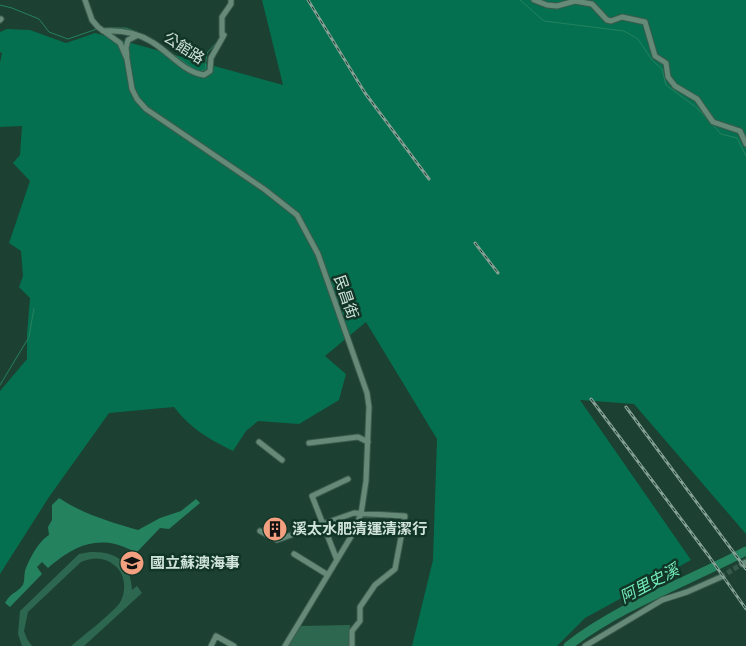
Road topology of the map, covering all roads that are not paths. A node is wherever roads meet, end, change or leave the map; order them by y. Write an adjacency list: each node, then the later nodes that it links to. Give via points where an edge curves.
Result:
1 (86, 0): 4 (street, via 92,20)
2 (231, 0): 5 (street, 公館路, via 222,17 224,35 210,58 210,71 204,75 179,63 152,42)
3 (534, 0): 7 (street, via 557,6 575,1 592,4 607,20 622,17 646,22 655,56 666,63 668,77 675,86 698,99 713,122 740,131)
4 (102, 30): 5 (street, 公館路); 6 (street, 民昌街, via 120,44)
5 (136, 36): 6 (street, via 128,40)
6 (127, 59): 9 (street, 民昌街, via 132,90 146,109 264,188 297,215 318,254 367,393 370,407)
7 (746, 144)
8 (259, 442): 11 (street)
9 (368, 442): 10 (street, via 358,437); 13 (street, 民昌街)
10 (309, 443)
11 (282, 460)
12 (348, 479): 14 (street, via 312,496)
13 (361, 514): 14 (street, via 354,513); 17 (street, 民昌街); 23 (street, via 405,516 395,569 376,585 360,607 360,621 352,631)
14 (323, 525): 15 (street, via 277,540); 17 (street)
15 (260, 531)
16 (294, 554): 18 (street)
17 (337, 560): 18 (street, 民昌街)
18 (328, 575): 22 (street, 民昌街)
19 (721, 577): 24 (street, via 662,600)
20 (212, 646): 21 (street, via 216,636)
21 (234, 646)
22 (284, 646)
23 (352, 646)
24 (585, 646)

